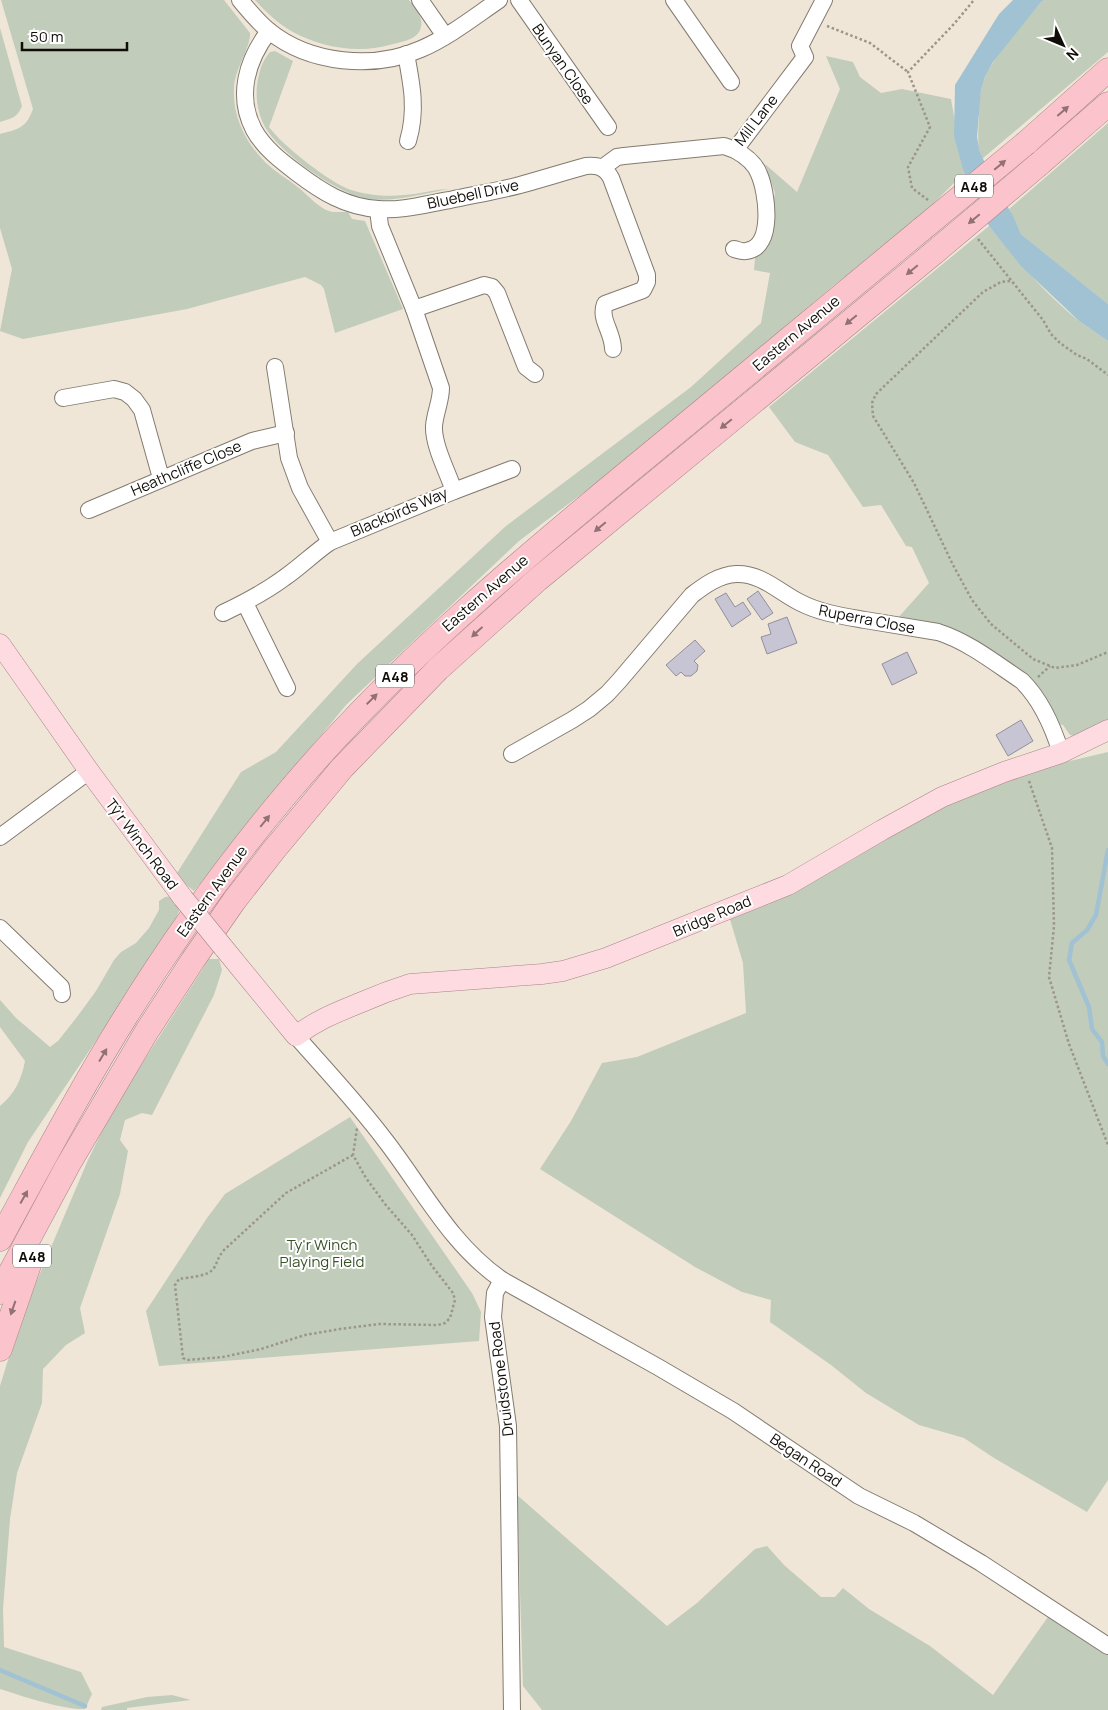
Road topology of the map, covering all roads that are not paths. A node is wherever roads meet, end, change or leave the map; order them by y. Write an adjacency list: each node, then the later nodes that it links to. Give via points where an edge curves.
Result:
1 (240, 0): 7 (street)
2 (420, 0): 8 (street)
3 (499, 0): 8 (street)
4 (519, 0): 13 (street, Bunyan Close)
5 (674, 0): 11 (street)
6 (824, 0): 15 (street, Mill Lane, via 800,46 805,57)
7 (269, 31): 9 (street, via 311,53 344,60 375,61); 17 (street, Bluebell Drive, via 252,57 245,90 250,123 267,148 282,162 332,198)
8 (445, 36): 9 (street)
9 (406, 54): 14 (street, via 413,100 413,124)
10 (1108, 70): 43 (highway, Eastern Avenue / A48, one-way to 10, bridge, via 87,1082 176,940 250,839 355,716 436,636 519,562 922,230)
11 (731, 82)
12 (1108, 104): 42 (highway, Eastern Avenue / A48, one-way to 42, bridge, via 537,580 438,669 376,731 314,801 234,901 147,1031)
13 (608, 128)
14 (408, 141)
15 (734, 150): 16 (street, Mill Lane, via 724,146 624,156); 18 (street, via 744,155 759,174 767,221 762,238 755,247 746,251)
16 (602, 168): 17 (street, Bluebell Drive, via 586,166 519,185 408,208); 20 (street, via 611,178 648,282 643,290 606,304 603,309)
17 (378, 209): 19 (street, Blackbirds Way, via 380,226)
18 (734, 250)
19 (414, 309): 22 (street, via 484,285 492,287 526,367); 27 (street, Blackbirds Way, via 441,388 434,428)
20 (613, 349)
21 (275, 367): 24 (street)
22 (535, 374)
23 (63, 398): 26 (street, via 114,389 134,399 142,410)
24 (286, 433): 26 (street, Heathcliffe Close, via 252,441); 29 (street, via 293,472)
25 (512, 469): 27 (street)
26 (161, 478): 28 (street, Heathcliffe Close)
27 (454, 491): 29 (street, Blackbirds Way)
28 (89, 510)
29 (330, 542): 30 (street, Blackbirds Way, via 286,577)
30 (245, 602): 31 (street, Blackbirds Way); 33 (street)
31 (223, 613)
32 (0, 644): 37 (main road, Tŷ'r Winch Road)
33 (287, 688)
34 (1108, 730): 35 (main road, Bridge Road)
35 (1061, 753): 36 (street, Ruperra Close, via 1037,698 1029,688 968,645 938,632 811,608 765,581 737,574 706,584 692,595 619,682 589,709); 41 (main road, Bridge Road, via 942,798 788,885 606,958 542,974 410,984 331,1015)
36 (512, 754)
37 (89, 771): 38 (street); 41 (main road, Tŷ'r Winch Road, bridge, via 182,898)
38 (0, 837)
39 (0, 928): 40 (street, via 61,987)
40 (62, 994)
41 (296, 1036): 44 (street, via 385,1140 445,1225 474,1258)
42 (68, 1165): 45 (highway); 46 (highway, A48, one-way to 46, via 20,1286)
43 (0, 1239)
44 (502, 1280): 47 (street, Began Road, via 733,1411 860,1496 914,1523 981,1563); 48 (street, Druidstone Road, via 495,1292 493,1317 508,1426)
45 (0, 1292)
46 (0, 1349)
47 (1108, 1646)
48 (512, 1710)

